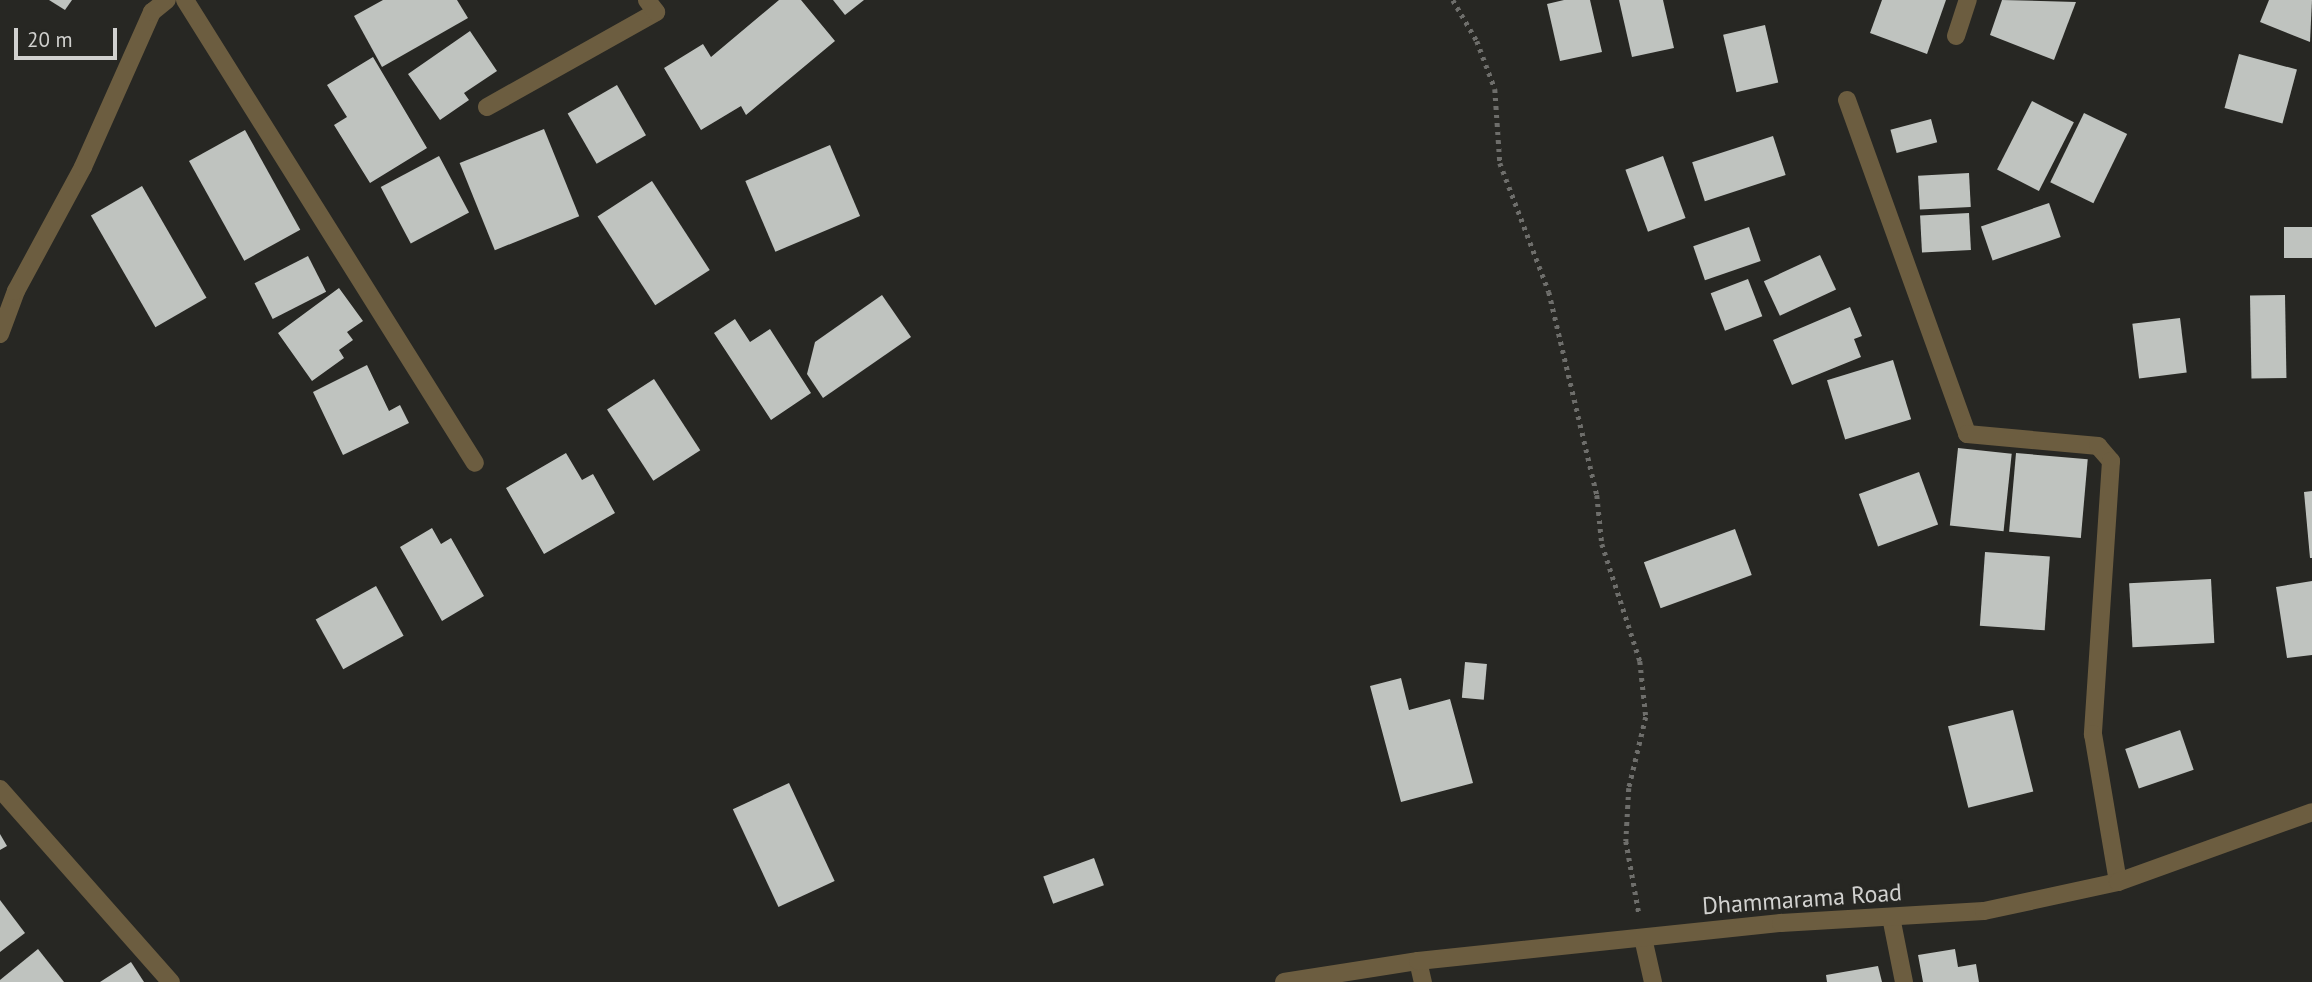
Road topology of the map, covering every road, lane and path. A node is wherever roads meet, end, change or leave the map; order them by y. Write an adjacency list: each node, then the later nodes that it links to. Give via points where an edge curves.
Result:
1 (167, 0): 9 (street, via 152,12 83,167 16,291)
2 (185, 0): 10 (street)
3 (647, 0): 8 (street, via 656,12)
4 (1453, 0): 15 (path, via 1477,41 1495,89 1500,163 1549,292 1597,495 1602,544 1640,661 1646,718 1629,788 1626,841)
5 (1968, 0): 6 (street)
6 (1956, 36)
7 (1847, 100): 13 (street, via 1967,434 2098,446 2111,461 2093,734)
8 (486, 107)
9 (0, 334)
10 (475, 463)
11 (0, 789): 17 (street)
12 (2312, 812): 13 (street, Dhammarama Road)
13 (2118, 881): 14 (street, Dhammarama Road, via 1984,911)
14 (1891, 917): 15 (street, Dhammarama Road); 21 (street)
15 (1643, 938): 16 (street, Dhammarama Road); 20 (street)
16 (1418, 961): 18 (street, Dhammarama Road); 19 (street)
17 (171, 982)
18 (1284, 982)
19 (1423, 982)
20 (1653, 982)
21 (1904, 982)

